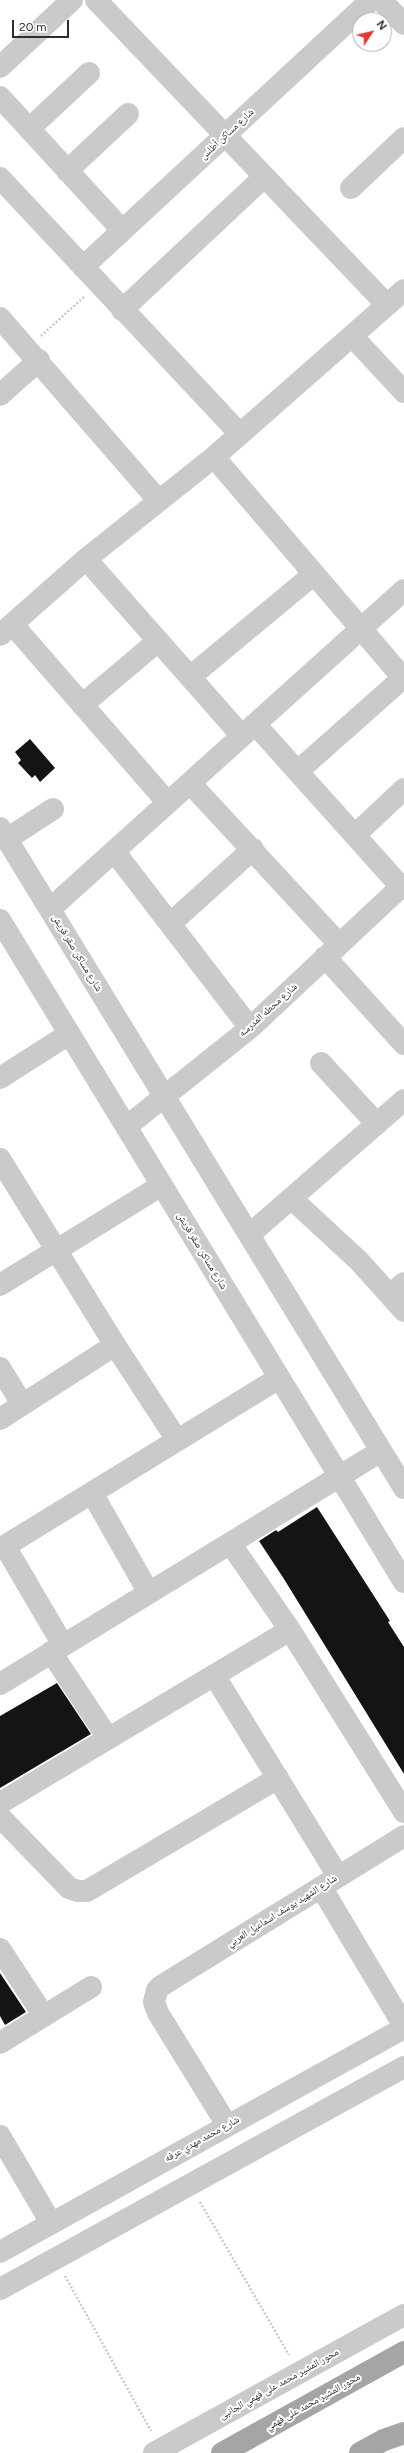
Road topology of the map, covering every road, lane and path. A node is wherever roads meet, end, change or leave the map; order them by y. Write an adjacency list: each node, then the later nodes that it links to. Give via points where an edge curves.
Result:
1 (72, 0): 6 (street)
2 (96, 0): 11 (street)
3 (370, 0): 11 (street, شارع مساكن أطلس)
4 (381, 0): 5 (street)
5 (404, 24)
6 (0, 67)
7 (89, 73): 10 (street)
8 (0, 97): 10 (street)
9 (128, 114): 13 (street)
10 (29, 129): 13 (street)
11 (226, 136): 14 (street); 17 (street, شارع مساكن أطلس)
12 (404, 138): 16 (street)
13 (67, 171): 17 (street)
14 (264, 176): 20 (street); 21 (street)
15 (0, 178): 18 (street)
16 (351, 188)
17 (122, 230): 18 (street, شارع مساكن أطلس)
18 (83, 267): 19 (street)
19 (99, 284): 21 (street); 24 (path)
20 (397, 300): 23 (street)
21 (122, 310): 27 (street)
22 (0, 318): 24 (street)
23 (353, 337): 25 (street); 27 (street)
24 (33, 354): 26 (street); 29 (street)
25 (404, 392)
26 (0, 395)
27 (240, 434): 28 (street)
28 (214, 457): 29 (street); 31 (street)
29 (159, 501): 30 (street)
30 (86, 560): 34 (street); 35 (street)
31 (314, 574): 33 (street); 36 (street)
32 (404, 590): 33 (street)
33 (361, 629): 37 (street); 39 (street)
34 (4, 630): 38 (street)
35 (158, 641): 36 (street); 38 (street)
36 (190, 677): 39 (street)
37 (404, 679): 40 (street)
38 (82, 705): 43 (street)
39 (249, 730): 40 (street); 41 (street)
40 (298, 772): 46 (street)
41 (190, 783): 43 (street); 47 (street)
42 (404, 790): 46 (street)
43 (168, 803): 48 (street)
44 (53, 809): 45 (street)
45 (3, 833): 50 (street, شارع مساكن صقر قريش)
46 (354, 835): 49 (street)
47 (253, 849): 52 (street); 53 (street)
48 (114, 851): 50 (street); 52 (street)
49 (403, 886): 53 (street, شارع محطه المدرسه)
50 (50, 910): 59 (street, شارع مساكن صقر قريش)
51 (0, 920): 55 (street, شارع مساكن صقر قريش)
52 (170, 924): 54 (street)
53 (332, 950): 54 (street, شارع محطه المدرسه); 56 (street)
54 (250, 1028): 59 (street, شارع محطه المدرسه)
55 (70, 1034): 58 (street); 62 (street, شارع مساكن صقر قريش)
56 (404, 1044)
57 (321, 1063): 61 (street)
58 (0, 1078)
59 (165, 1097): 62 (street, شارع محطه المدرسه); 66 (street, شارع مساكن صقر قريش)
60 (404, 1100): 61 (street)
61 (376, 1124): 65 (street)
62 (126, 1127): 64 (street, شارع مساكن صقر قريش)
63 (0, 1159): 67 (street)
64 (162, 1185): 67 (street); 73 (street, شارع مساكن صقر قريش)
65 (292, 1198): 66 (street); 69 (street)
66 (249, 1234): 77 (street, شارع مساكن صقر قريش)
67 (56, 1250): 68 (street); 71 (street)
68 (0, 1285)
69 (397, 1289): 70 (street)
70 (404, 1312)
71 (115, 1345): 74 (street); 76 (street)
72 (0, 1368): 74 (street)
73 (279, 1378): 76 (street); 78 (street, شارع مساكن صقر قريش)
74 (22, 1404): 75 (street)
75 (0, 1419)
76 (177, 1440): 80 (street)
77 (381, 1451): 78 (street); 79 (street, شارع مساكن صقر قريش)
78 (339, 1476): 81 (street); 83 (street, شارع مساكن صقر قريش)
79 (404, 1488)
80 (92, 1493): 82 (street); 84 (street)
81 (230, 1543): 84 (street); 85 (street)
82 (3, 1548): 86 (street)
83 (404, 1582)
84 (149, 1593): 86 (street)
85 (290, 1630): 87 (street); 92 (street)
86 (57, 1649): 88 (street); 89 (street)
87 (214, 1675): 89 (street); 90 (street)
88 (0, 1684)
89 (108, 1738): 91 (street)
90 (278, 1778): 93 (street, via 87,1891 69,1888); 95 (street)
91 (0, 1803)
92 (404, 1812)
93 (0, 1817)
94 (404, 1836): 95 (street, شارع الشهيد يوسف اسماعيل العربي)
95 (329, 1882): 99 (street); 102 (street, شارع الشهيد يوسف اسماعيل العربي, via 161,1986 155,1996 155,2008)
96 (0, 1949): 98 (street)
97 (91, 1986): 98 (street)
98 (44, 2016): 100 (street)
99 (404, 2027): 102 (street, شارع محمد مهدي عرفه)
100 (0, 2043)
101 (404, 2067): 104 (street)
102 (227, 2125): 105 (street, شارع محمد مهدي عرفه)
103 (0, 2136): 105 (street)
104 (190, 2185): 107 (street); 111 (path)
105 (51, 2223): 106 (street, شارع محمد مهدي عرفه)
106 (0, 2252)
107 (56, 2259): 108 (street); 113 (path)
108 (0, 2289)
109 (404, 2315): 111 (street, محور المشير محمد على فهمي الجانبى)
110 (404, 2352): 114 (main road, محور المشير محمد على فهمي)
111 (299, 2373): 113 (street, محور المشير محمد على فهمي الجانبى)
112 (404, 2434): 115 (main road, via 384,2440)
113 (157, 2451)
114 (222, 2453)
115 (360, 2453)

